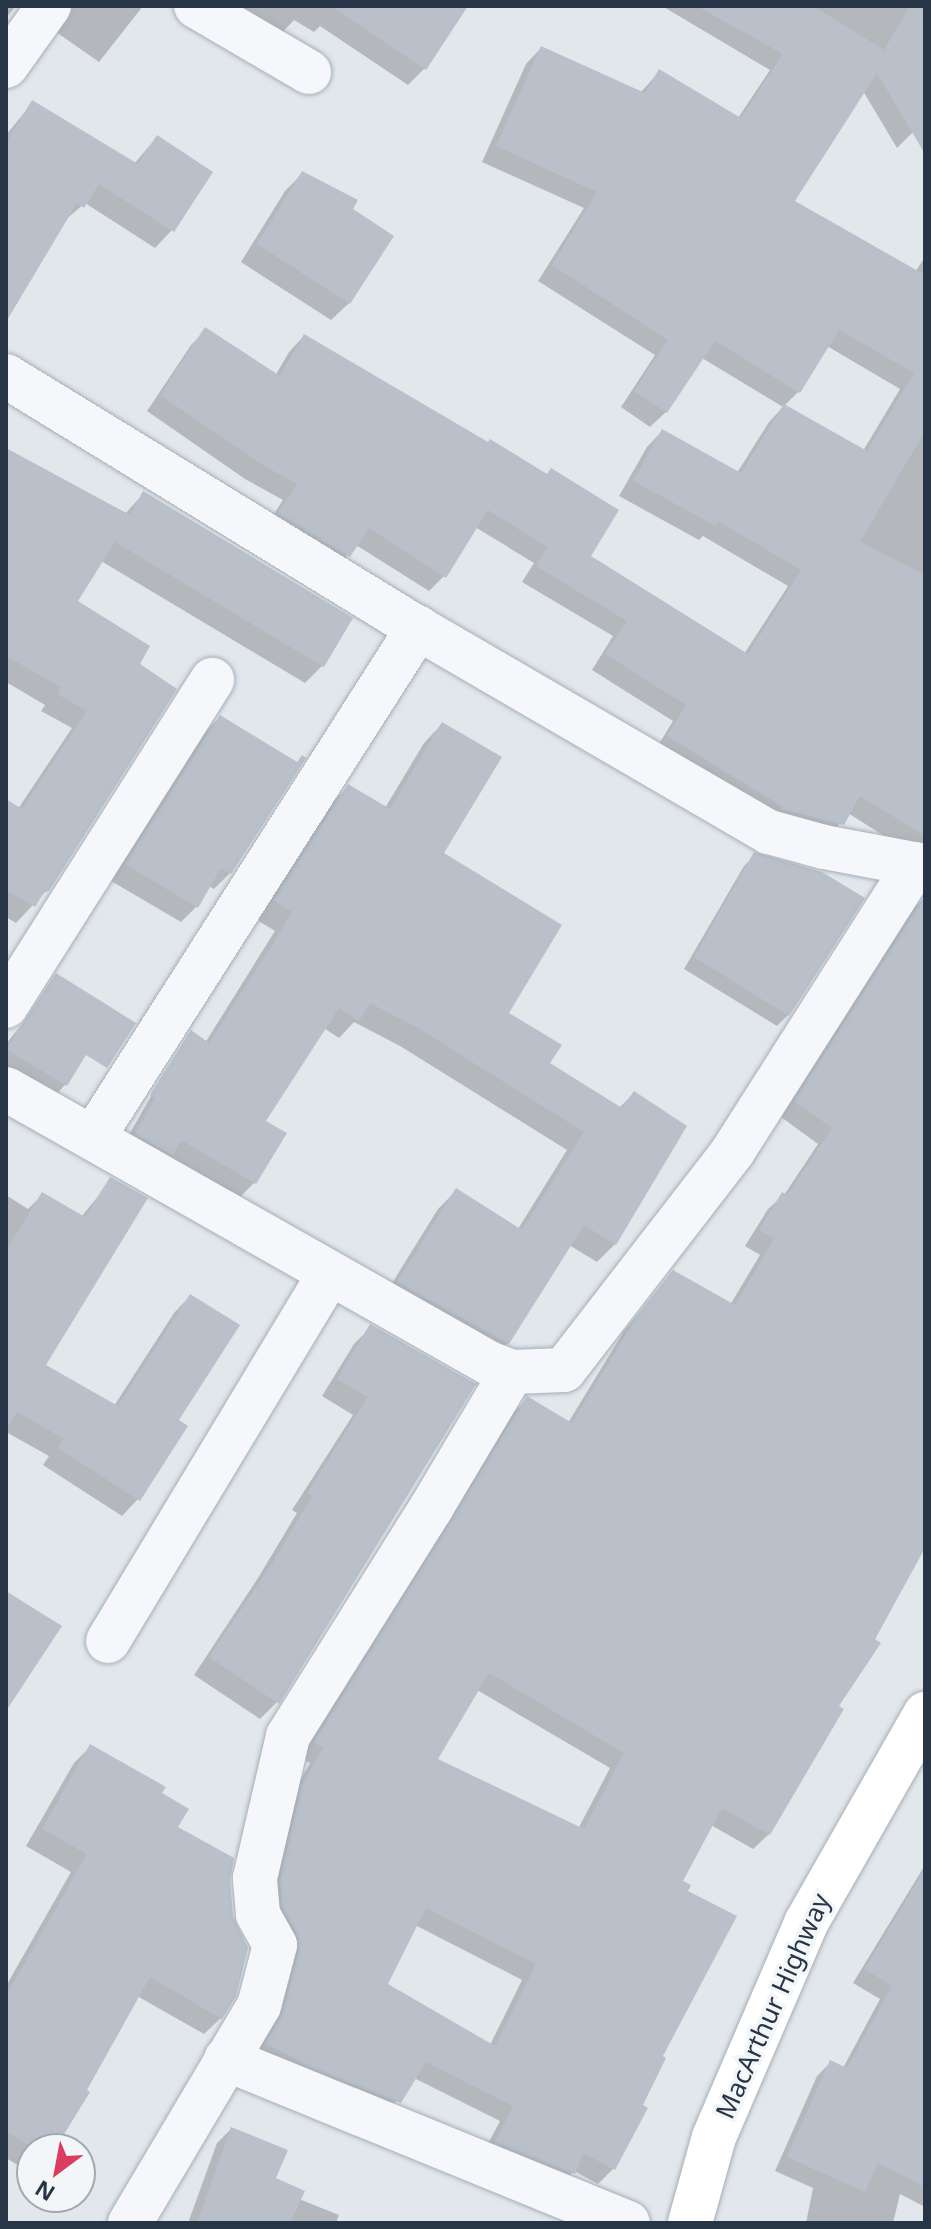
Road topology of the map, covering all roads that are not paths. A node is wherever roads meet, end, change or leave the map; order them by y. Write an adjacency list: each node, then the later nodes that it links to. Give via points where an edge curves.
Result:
1 (49, 6): 3 (street)
2 (196, 6): 4 (street)
3 (6, 66)
4 (309, 72)
5 (6, 376): 6 (street)
6 (418, 628): 8 (street, via 769,832); 11 (street)
7 (212, 680): 9 (street)
8 (921, 865): 13 (street, via 733,1151 564,1370)
9 (6, 1006)
10 (6, 1089): 11 (street)
11 (94, 1136): 12 (street)
12 (329, 1274): 13 (street); 14 (street)
13 (512, 1372): 16 (street, via 288,1736 255,1878 258,1914 275,1945 259,2006)
14 (108, 1641)
15 (925, 1714): 19 (highway, MacArthur Highway, via 806,1923 714,2137)
16 (226, 2059): 17 (street); 18 (street)
17 (130, 2223)
18 (628, 2223)
19 (690, 2223)

